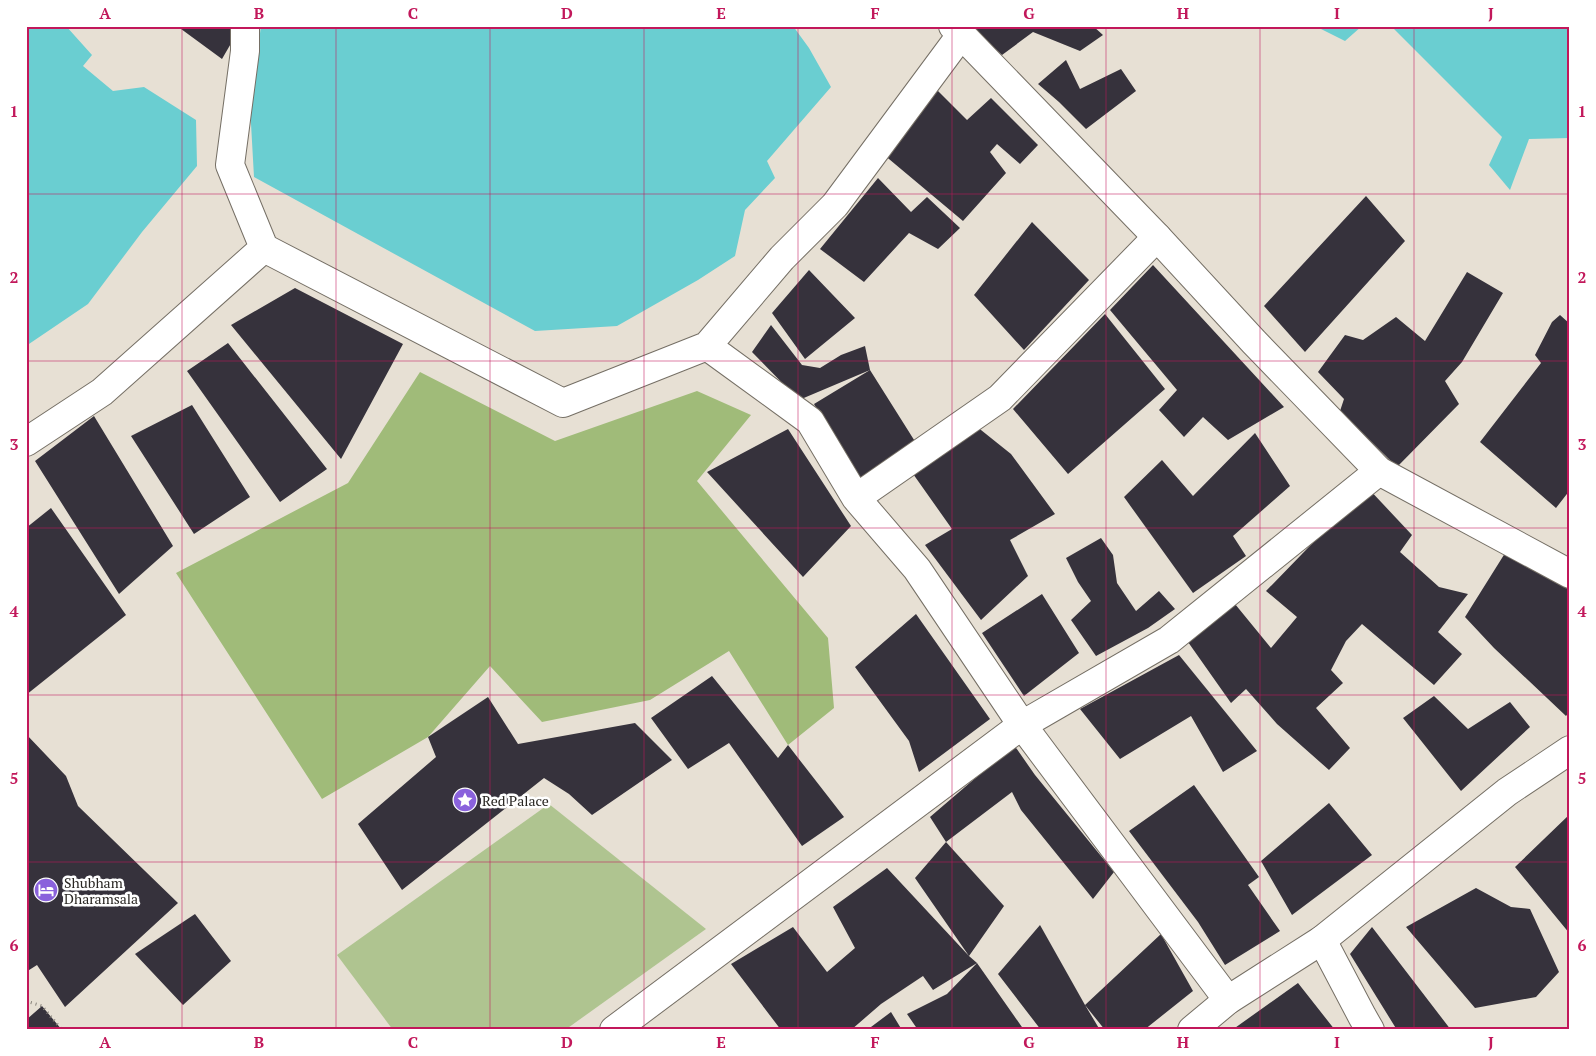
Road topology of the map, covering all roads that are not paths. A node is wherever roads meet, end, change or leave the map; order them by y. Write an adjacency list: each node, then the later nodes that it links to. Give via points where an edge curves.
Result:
1 (245, 26): 4 (street, via 245,51 230,165)
2 (957, 30): 3 (street); 5 (street, via 835,205 782,258)
3 (1157, 237): 7 (street); 8 (street, via 1000,398)
4 (264, 248): 5 (street, via 563,403); 6 (street, via 102,392)
5 (707, 346): 8 (street, via 810,421)
6 (26, 442)
7 (1379, 471): 9 (street); 10 (street, via 1169,640)
8 (856, 498): 10 (street, via 917,569)
9 (1570, 574)
10 (1022, 725): 13 (street); 14 (street)
11 (1570, 750): 12 (street, via 1507,792)
12 (1322, 940): 13 (street); 16 (street)
13 (1228, 1000): 15 (street)
14 (614, 1030)
15 (1192, 1030)
16 (1370, 1030)

